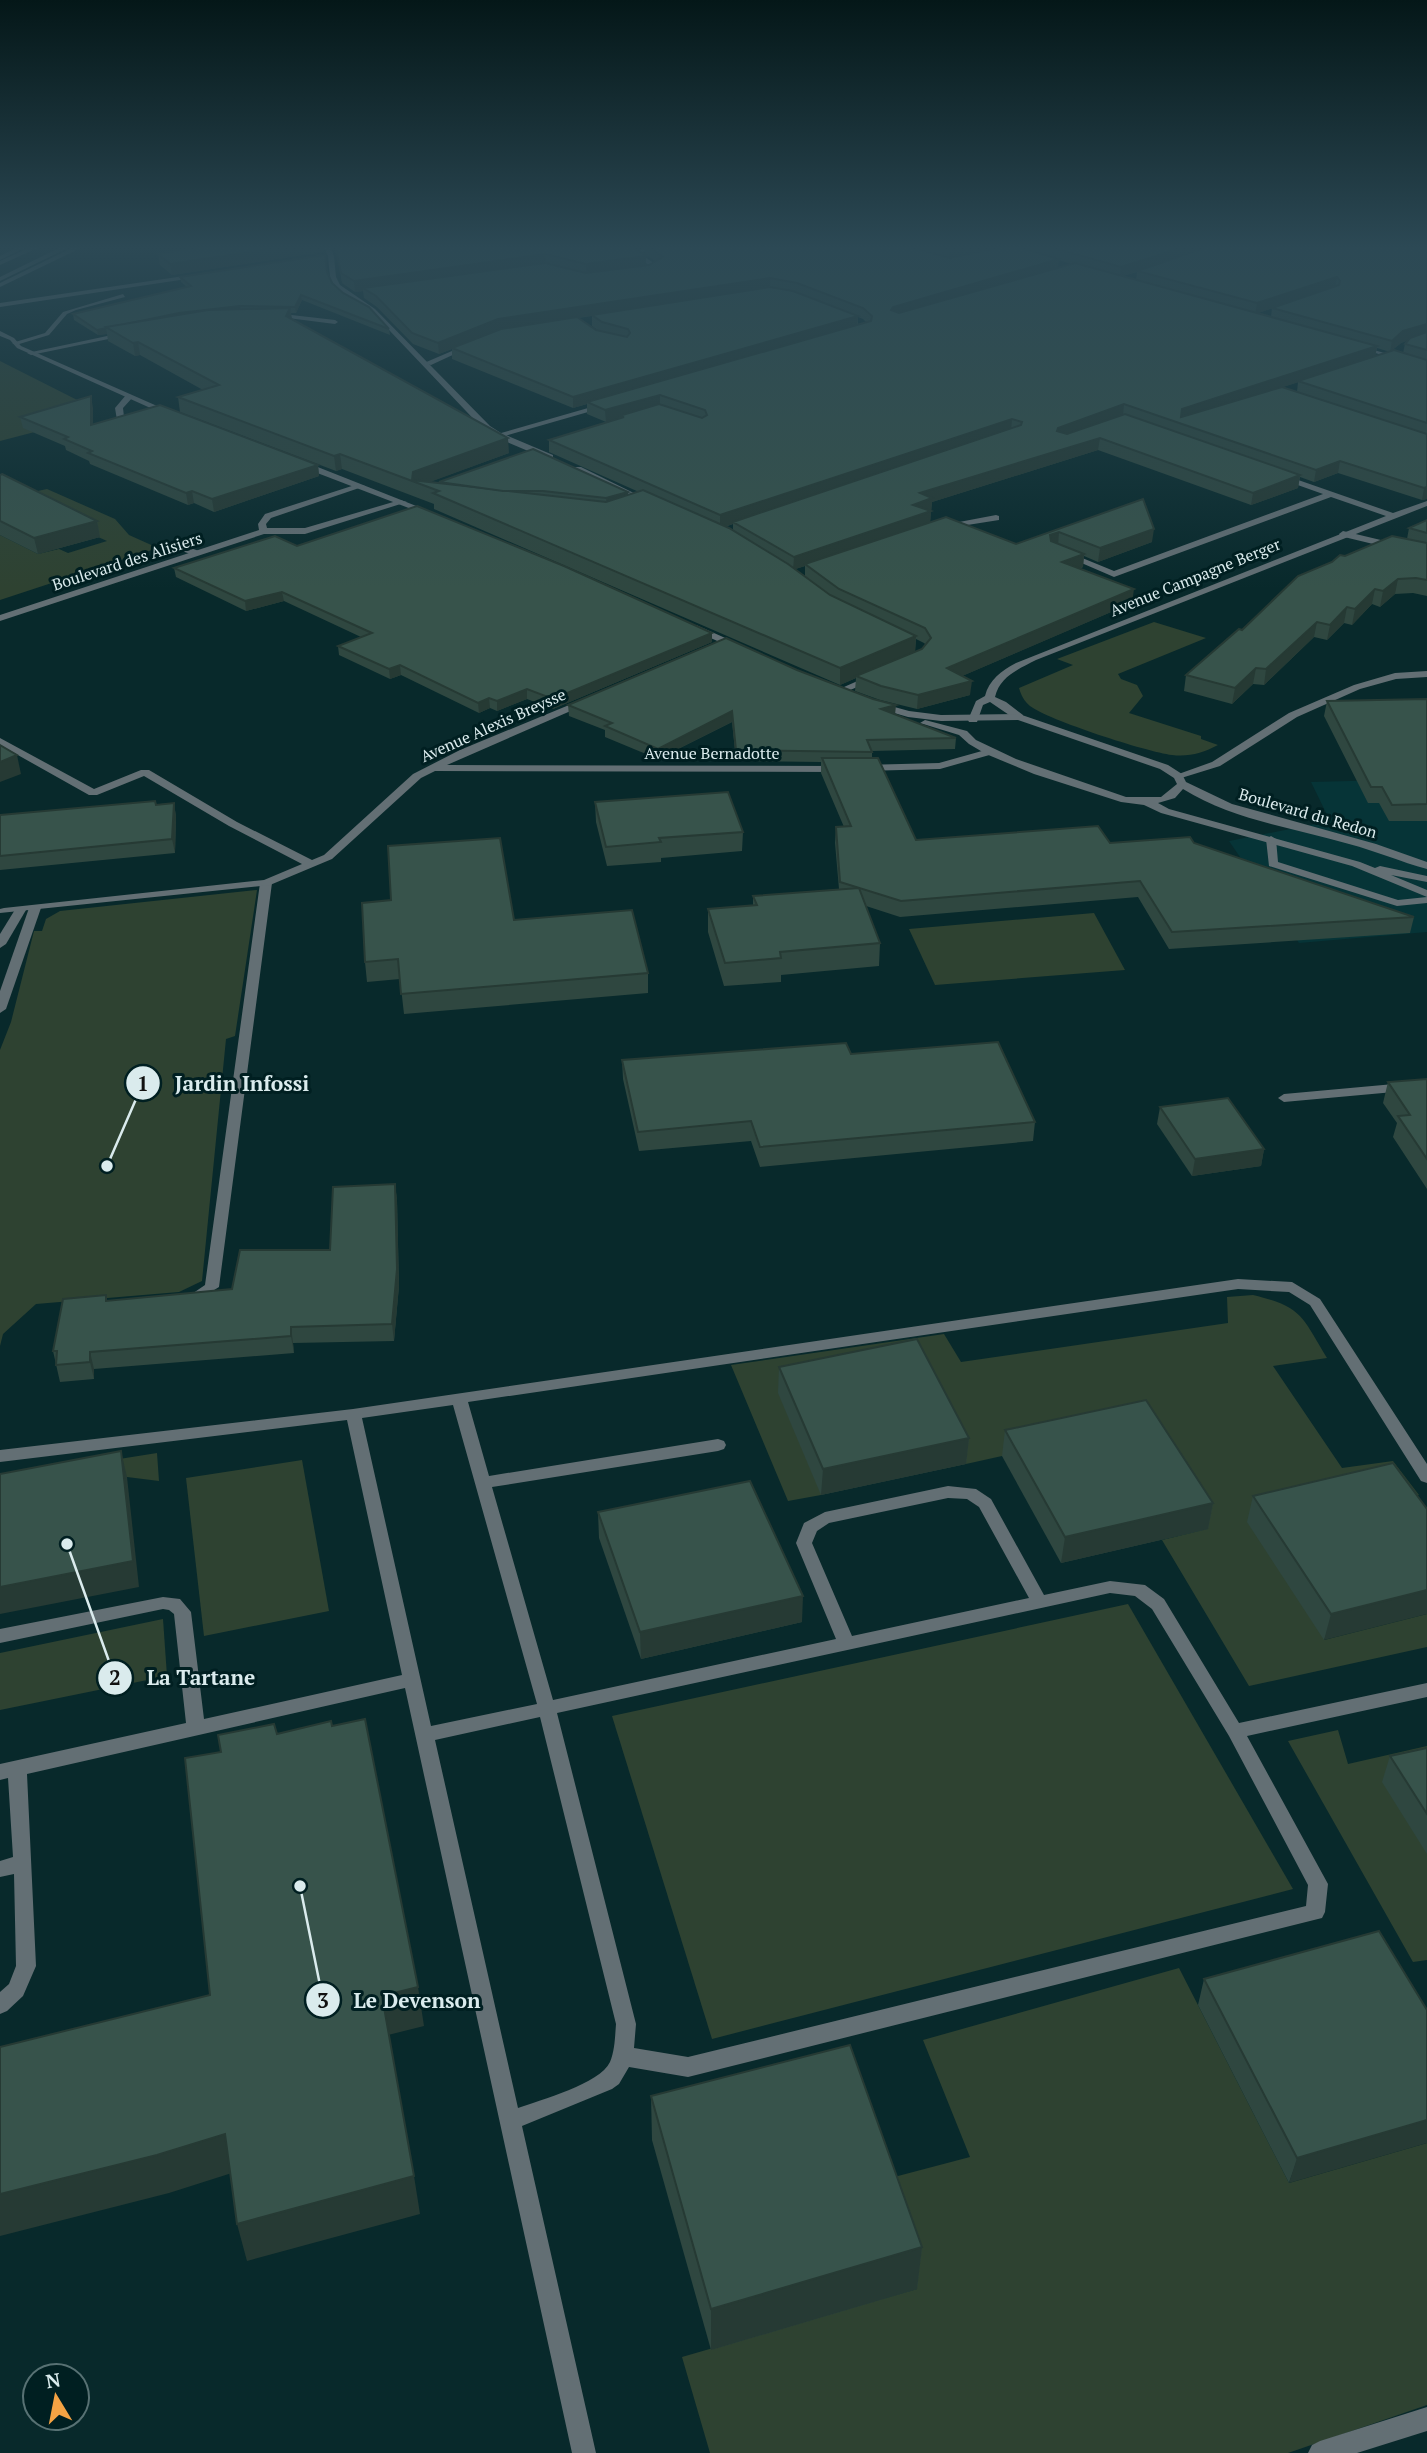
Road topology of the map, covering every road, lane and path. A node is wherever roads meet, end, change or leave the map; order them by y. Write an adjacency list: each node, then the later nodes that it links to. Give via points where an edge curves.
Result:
1 (47, 359): 7 (street)
2 (424, 359): 5 (street)
3 (436, 359): 5 (street)
4 (1405, 359): 6 (street)
5 (428, 363): 11 (street)
6 (1427, 367)
7 (129, 397): 9 (street); 9 (street, via 119,408 120,418)
8 (620, 401): 11 (street)
9 (160, 410): 10 (street)
10 (172, 415)
11 (498, 436): 13 (street)
12 (543, 445): 13 (street)
13 (531, 449): 14 (street); 15 (street)
14 (517, 455)
15 (558, 460)
16 (296, 461): 19 (street)
17 (570, 466): 22 (street)
18 (1266, 471): 20 (street)
19 (361, 486): 23 (street); 31 (street, via 268,516)
20 (1331, 494): 27 (street); 34 (street, via 1114,574)
21 (411, 495): 23 (street)
22 (644, 500): 24 (street); 26 (street)
23 (400, 501): 29 (street); 31 (street, via 304,531)
24 (631, 503)
25 (1427, 503): 27 (street, Avenue Campagne Berger)
26 (657, 506)
27 (1393, 516): 32 (street, Avenue Campagne Berger)
28 (996, 518): 30 (street)
29 (446, 520)
30 (934, 529)
31 (263, 531): 35 (street, Boulevard des Alisiers)
32 (1343, 534): 36 (street); 48 (street, Avenue Campagne Berger, via 1033,658 1000,677)
33 (185, 549): 35 (street)
34 (1055, 550)
35 (196, 553): 37 (street, Boulevard des Alisiers)
36 (1427, 554)
37 (0, 618)
38 (690, 625): 39 (street)
39 (727, 642): 40 (street); 41 (street)
40 (715, 647)
41 (752, 653)
42 (882, 673): 45 (street)
43 (1427, 674): 57 (street, via 1395,676 1357,687 1293,715 1216,764)
44 (828, 687): 45 (street)
45 (840, 691): 47 (street)
46 (602, 694): 56 (street, Avenue Alexis Breysse)
47 (852, 696)
48 (990, 698): 51 (street); 52 (street, Avenue Campagne Berger, via 979,703)
49 (864, 700): 50 (street)
50 (908, 714): 52 (street); 53 (street, via 923,723)
51 (1018, 717): 52 (street); 57 (street, Boulevard du Redon, via 1164,767)
52 (973, 720): 53 (street, Avenue Campagne Berger)
53 (962, 733): 55 (street, Boulevard du Redon)
54 (0, 741): 60 (street, via 93,793 145,772)
55 (989, 752): 56 (street, Avenue Bernadotte, via 940,766 893,768); 58 (street, Boulevard du Redon, via 1109,795)
56 (432, 768): 60 (street, Avenue Alexis Breysse, via 417,776 328,857)
57 (1180, 780): 58 (street, via 1172,796); 61 (street, Boulevard du Redon, via 1200,796 1238,811)
58 (1147, 802): 59 (street, Boulevard du Redon)
59 (1271, 839): 62 (street, Boulevard du Redon); 66 (street, via 1273,864 1397,903)
60 (311, 864): 64 (street, Avenue Alexis Breysse)
61 (1427, 866)
62 (1365, 867): 63 (street, Boulevard du Redon); 65 (street, Boulevard du Redon)
63 (1427, 879)
64 (266, 883): 67 (street, Avenue Alexis Breysse); 74 (street, via 212,1287 194,1300)
65 (1427, 894)
66 (1427, 900)
67 (35, 908): 68 (street, Avenue Alexis Breysse); 71 (street)
68 (20, 910): 69 (street, Avenue Alexis Breysse); 70 (street)
69 (2, 911)
70 (0, 944)
71 (0, 1009)
72 (1427, 1085): 73 (street)
73 (1284, 1098)
74 (181, 1301)
75 (459, 1398): 76 (street); 79 (street, via 1238,1284 1292,1287 1315,1302); 80 (street)
76 (353, 1414): 78 (street); 84 (street)
77 (718, 1445): 80 (street)
78 (0, 1456)
79 (1427, 1477)
80 (482, 1483): 86 (street)
81 (1040, 1603): 83 (street); 83 (street, via 985,1503 970,1493 948,1492 825,1518 810,1527 804,1544); 88 (street, via 1110,1587 1139,1590 1158,1604)
82 (0, 1636): 87 (street, via 174,1604 183,1612)
83 (847, 1645): 86 (street)
84 (412, 1680): 87 (street); 89 (street)
85 (1427, 1690): 88 (street)
86 (547, 1709): 89 (street); 94 (street, via 626,2024)
87 (196, 1728): 90 (street)
88 (1235, 1731): 94 (street, via 1318,1884 1315,1912 688,2067)
89 (424, 1735): 95 (street)
90 (9, 1770): 91 (street)
91 (23, 1863): 92 (street); 93 (street, via 26,1966 16,1990)
92 (0, 1868)
93 (0, 2005)
94 (622, 2056): 95 (street, via 611,2077)
95 (510, 2120): 97 (street)
96 (1427, 2419): 98 (street)
97 (584, 2453)
98 (1320, 2453)

